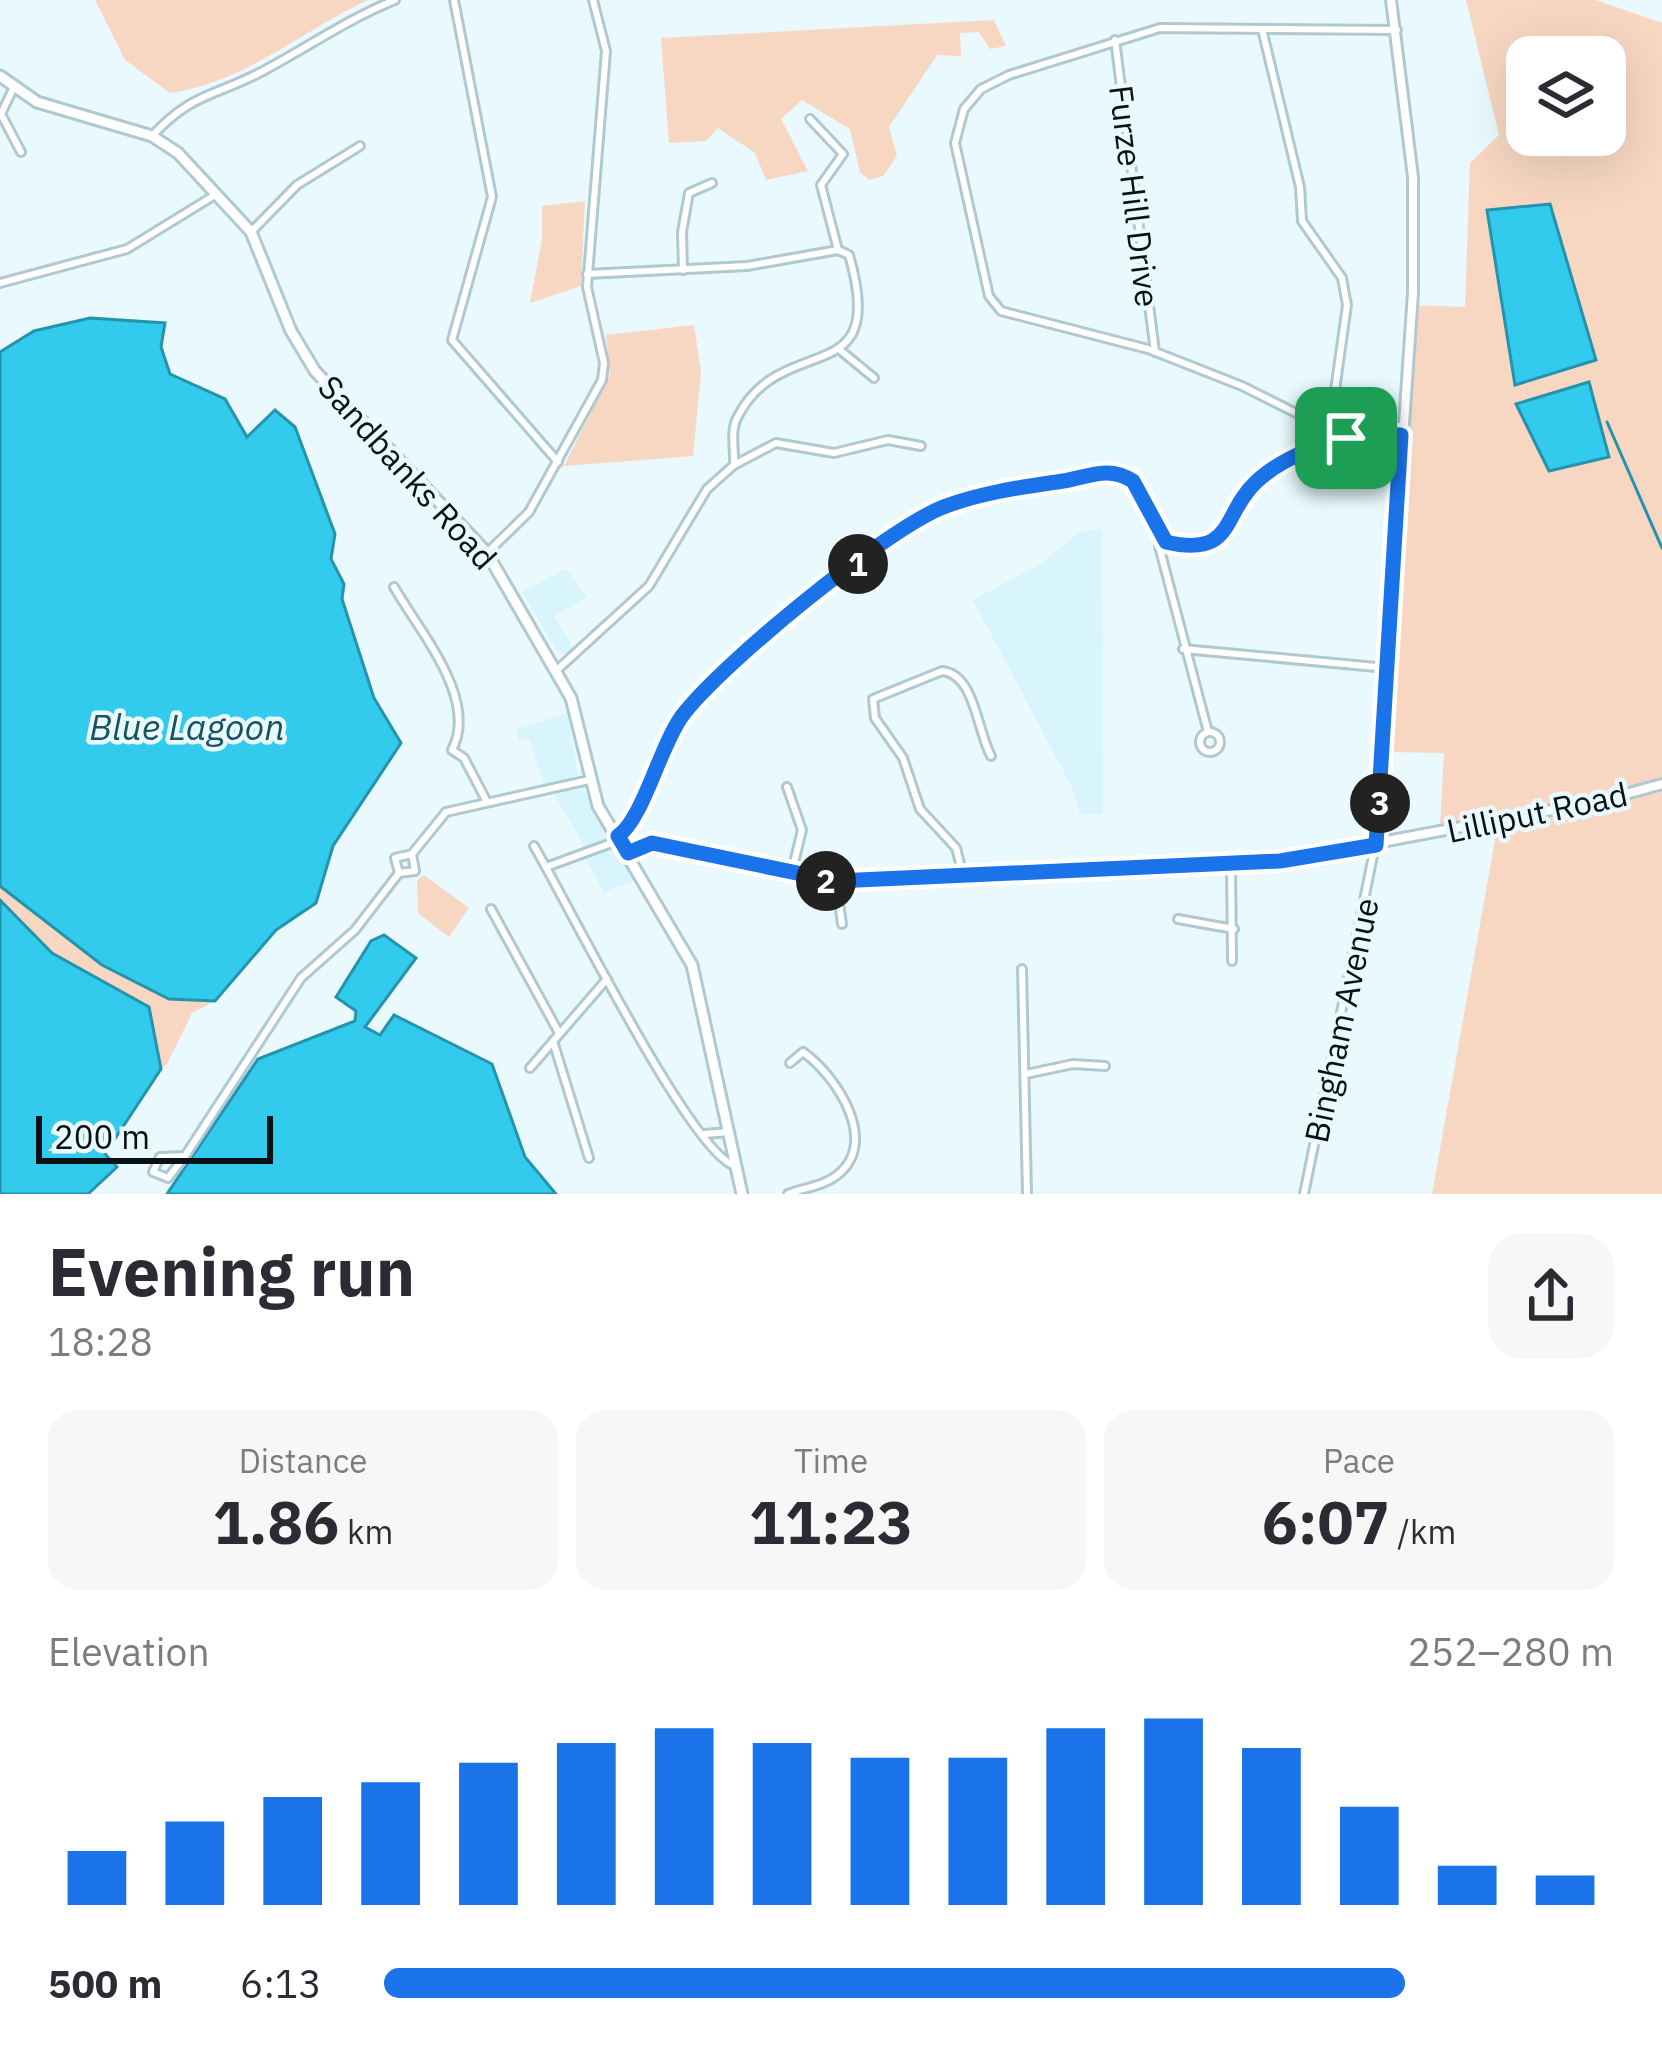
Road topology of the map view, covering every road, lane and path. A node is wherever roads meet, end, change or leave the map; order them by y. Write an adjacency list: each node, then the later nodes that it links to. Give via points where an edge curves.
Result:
1 (395, 0): 11 (street, via 244,81 184,103)
2 (454, 0): 28 (street, via 492,197 452,340)
3 (593, 0): 19 (street, via 606,51)
4 (1391, 0): 6 (street)
5 (1262, 29): 6 (street); 7 (street, via 1160,28); 24 (street, via 1301,221 1342,278 1347,305)
6 (1396, 30): 25 (street, via 1413,178)
7 (1114, 40): 22 (street, Furze Hill Drive); 22 (street, via 980,89 955,142 989,296 1001,310)
8 (0, 76): 9 (main road, Sandbanks Road)
9 (13, 89): 11 (main road, Sandbanks Road); 13 (street, via 1,114)
10 (810, 119): 17 (street, via 842,149 821,192)
11 (152, 136): 15 (main road, Sandbanks Road)
12 (360, 146): 16 (street, via 297,184)
13 (21, 152)
14 (712, 183): 18 (street, via 689,193)
15 (218, 193): 16 (main road, Sandbanks Road); 20 (street, via 127,249)
16 (251, 232): 31 (main road, Sandbanks Road, via 304,355)
17 (838, 250): 18 (street); 21 (street, via 850,255 860,305 858,329)
18 (683, 270): 19 (street)
19 (587, 274): 28 (street, via 603,372)
20 (0, 283)
21 (840, 350): 23 (street); 29 (street, via 770,379 735,422)
22 (1155, 352): 24 (street)
23 (874, 378)
24 (1330, 428): 26 (street)
25 (1401, 435): 26 (street); 34 (street)
26 (1346, 438): 30 (street, via 1262,477 1214,541)
27 (921, 446): 29 (street, via 888,440 835,453 776,443)
28 (558, 462): 31 (street, via 520,524)
29 (734, 465): 35 (street, via 695,507 649,586)
30 (1162, 540): 33 (street); 42 (street, via 1137,486 1108,472 996,491 923,516 702,692 668,738)
31 (487, 553): 35 (main road, Sandbanks Road)
32 (394, 587): 41 (street, via 455,696 460,717 452,750)
33 (1183, 649): 34 (street); 36 (street)
34 (1387, 668): 43 (street)
35 (558, 669): 38 (main road, Sandbanks Road, via 578,716)
36 (1208, 732)
37 (991, 756): 51 (street, via 953,672 873,699 920,809 956,848)
38 (590, 780): 41 (street); 42 (main road, Sandbanks Road)
39 (1662, 784): 43 (street, Lilliput Road)
40 (787, 787): 50 (street, via 802,830)
41 (487, 802): 46 (street, via 446,812)
42 (619, 838): 45 (main road, Sandbanks Road); 48 (street)
43 (1376, 845): 47 (street, Lilliput Road); 74 (street, Bingham Avenue)
44 (534, 846): 48 (street)
45 (628, 853): 50 (street, Lilliput Road, via 652,843); 66 (main road, Sandbanks Road, via 692,965)
46 (412, 854): 49 (street, via 395,859); 49 (street, via 415,871)
47 (1231, 864): 51 (street, Lilliput Road); 56 (street)
48 (546, 867): 59 (street)
49 (399, 873): 68 (street, via 355,930 301,978)
50 (791, 875): 52 (street, Lilliput Road)
51 (963, 875): 52 (street, Lilliput Road)
52 (836, 881): 55 (street)
53 (490, 909): 60 (street)
54 (1178, 919): 56 (street)
55 (842, 924)
56 (1234, 929): 57 (street)
57 (1232, 962)
58 (1022, 969): 65 (street)
59 (607, 979): 60 (street); 67 (street)
60 (560, 1033): 61 (street)
61 (553, 1042): 64 (street); 69 (street)
62 (790, 1063): 72 (street, via 803,1052 828,1073 846,1102 854,1142 838,1174)
63 (1105, 1066): 65 (street)
64 (530, 1068)
65 (1026, 1074): 73 (street)
66 (730, 1132): 67 (street); 70 (main road, Sandbanks Road)
67 (704, 1134): 70 (street, via 722,1160)
68 (185, 1156): 68 (street, via 168,1178 153,1172 160,1157)
69 (589, 1158)
70 (737, 1166): 71 (main road, Sandbanks Road)
71 (742, 1194)
72 (788, 1194)
73 (1027, 1194)
74 (1304, 1194)

